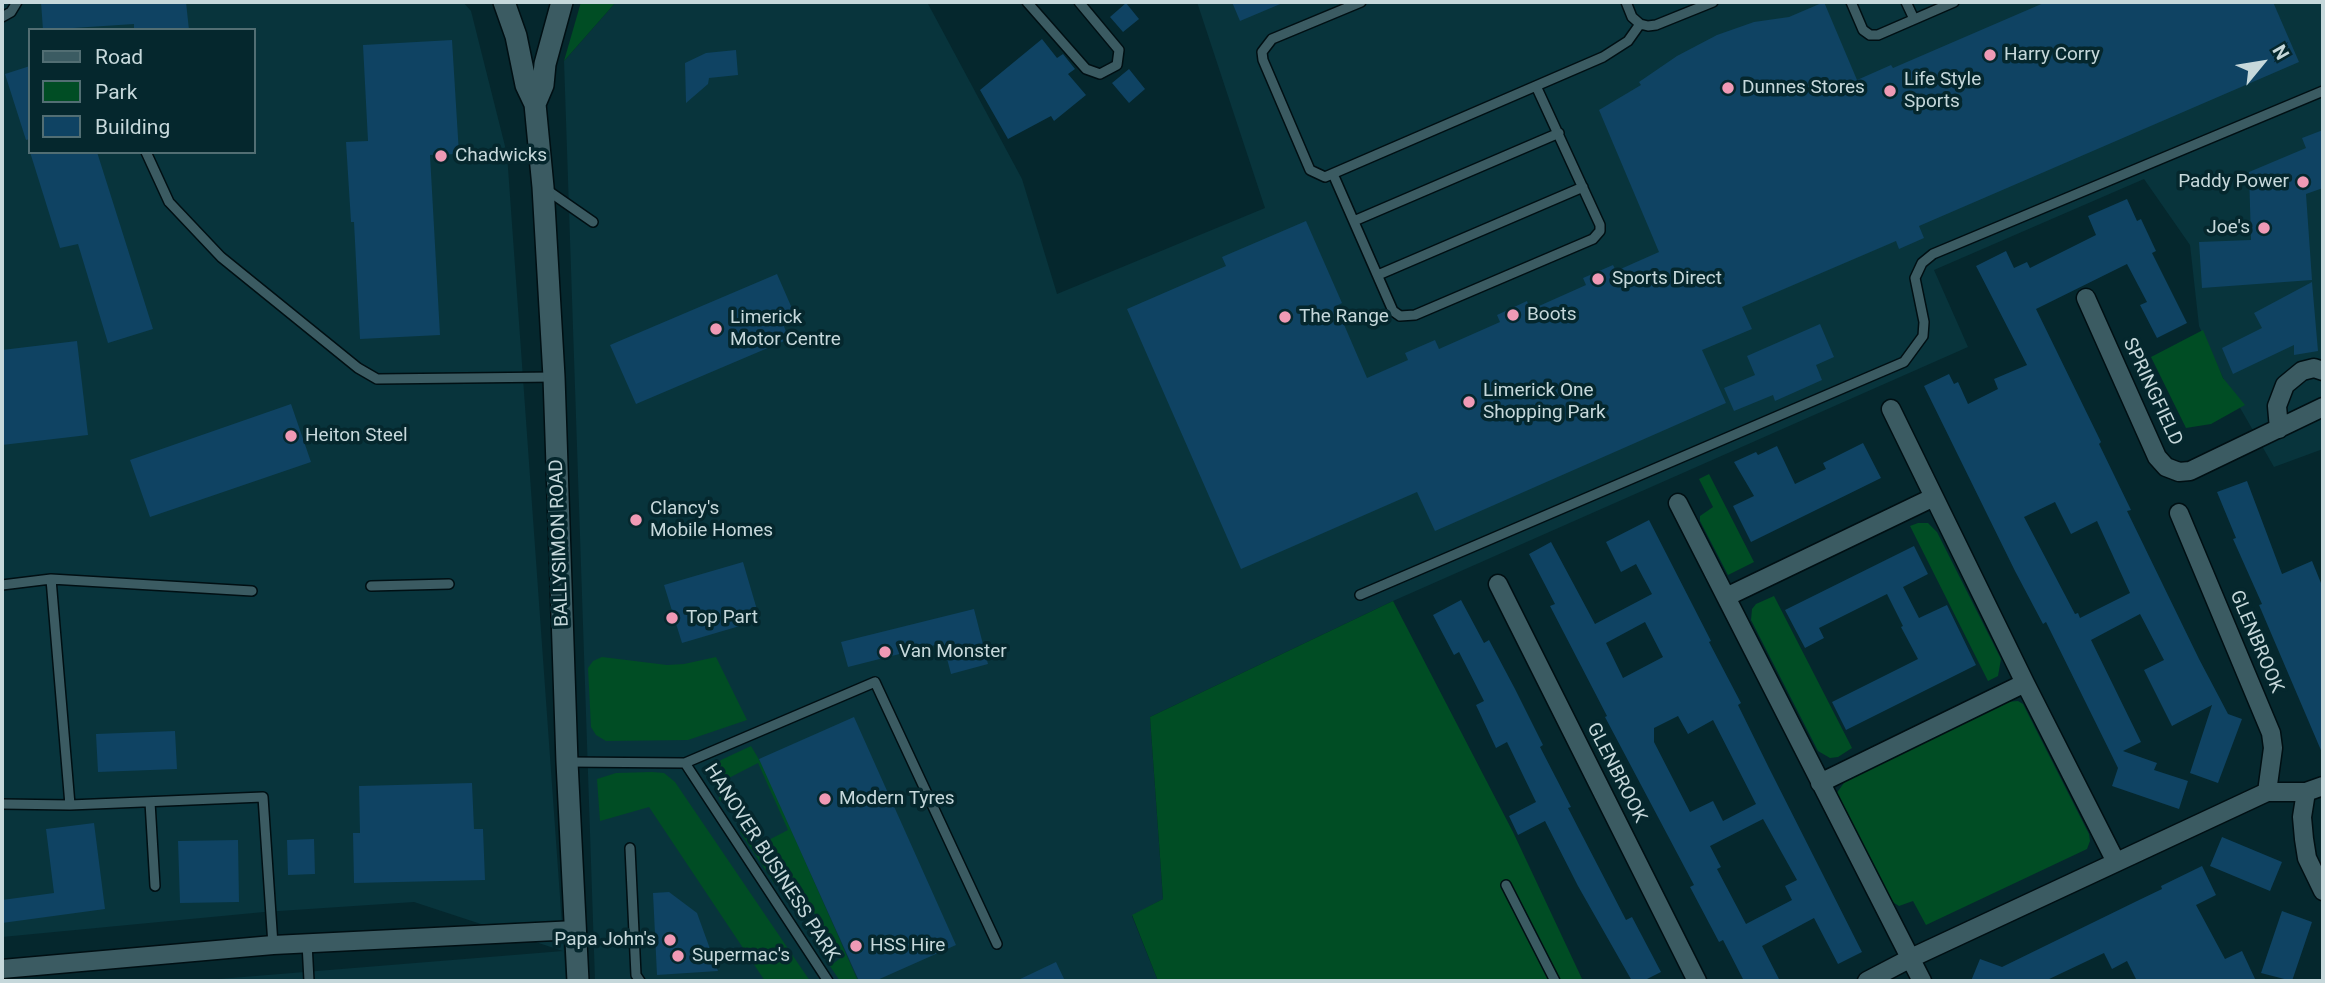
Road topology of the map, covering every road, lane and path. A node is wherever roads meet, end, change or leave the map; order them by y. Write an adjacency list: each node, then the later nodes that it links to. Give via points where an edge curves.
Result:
1 (17, 2): 13 (lane, via 12,12)
2 (505, 2): 18 (main road, BALLYSIMON ROAD)
3 (562, 2): 18 (main road, BALLYSIMON ROAD)
4 (1027, 2): 5 (lane, via 1086,69 1100,74 1116,65 1119,50)
5 (1079, 2)
6 (1361, 2): 21 (lane, via 1272,39 1262,51 1311,170 1325,177)
7 (1626, 2): 15 (lane)
8 (1713, 2): 12 (lane)
9 (1851, 2): 14 (lane, via 1863,30 1870,35)
10 (1906, 2): 14 (lane)
11 (1954, 2): 14 (lane)
12 (1688, 7): 15 (lane, via 1656,25)
13 (2, 17)
14 (1914, 19)
15 (1640, 24): 16 (lane, via 1628,41 1603,57)
16 (1536, 86): 19 (lane); 21 (lane)
17 (2323, 91): 42 (lane, via 1933,254 1915,278 1923,336 1904,362)
18 (535, 104): 22 (main road, BALLYSIMON ROAD)
19 (1559, 133): 23 (lane); 24 (lane)
20 (147, 154): 29 (lane, via 169,202 221,257 377,379)
21 (1333, 174): 24 (lane)
22 (543, 187): 25 (lane); 29 (main road, BALLYSIMON ROAD)
23 (1583, 187): 26 (lane); 26 (lane, via 1600,225 1593,239 1406,317 1393,311)
24 (1354, 221): 26 (lane)
25 (593, 222)
26 (1378, 275)
27 (2085, 298): 32 (street, SPRINGFIELD, via 2165,467 2190,471)
28 (2323, 371): 32 (street, via 2302,371 2285,385 2277,406)
29 (554, 377): 45 (main road, BALLYSIMON ROAD)
30 (2323, 407): 32 (street, SPRINGFIELD)
31 (1891, 409): 33 (street)
32 (2279, 429)
33 (1934, 497): 43 (street); 44 (street)
34 (1678, 503): 43 (street)
35 (2179, 513): 49 (street, GLENBROOK, via 2271,733)
36 (51, 579): 37 (lane); 41 (lane); 53 (lane)
37 (2, 584)
38 (449, 584): 40 (lane)
39 (1498, 584): 70 (street, GLENBROOK)
40 (371, 586)
41 (252, 591)
42 (1360, 595)
43 (1726, 597): 47 (street)
44 (2025, 683): 47 (street); 55 (street)
45 (567, 762): 46 (lane, HANOVER BUSINESS PARK); 59 (main road, BALLYSIMON ROAD)
46 (685, 763): 61 (lane, HANOVER BUSINESS PARK, via 875,682); 68 (lane, HANOVER BUSINESS PARK)
47 (1820, 783): 63 (street)
48 (2323, 786): 50 (street)
49 (2267, 792): 50 (street); 55 (street)
50 (2306, 792): 58 (street, via 2302,817 2307,858)
51 (150, 802): 53 (lane); 57 (lane); 62 (lane, via 263,797)
52 (2, 804): 53 (lane)
53 (70, 805)
54 (630, 848): 67 (lane, via 636,975)
55 (2116, 862): 63 (street)
56 (1506, 885): 69 (lane)
57 (155, 886)
58 (2323, 891)
59 (576, 930): 60 (street); 66 (main road, BALLYSIMON ROAD)
60 (307, 943): 62 (street); 65 (lane)
61 (997, 944)
62 (273, 945): 64 (street)
63 (1911, 958): 71 (street); 72 (street)
64 (2, 969)
65 (309, 981)
66 (578, 981)
67 (640, 981)
68 (828, 981)
69 (1555, 981)
70 (1697, 981)
71 (1867, 981)
72 (1922, 981)

